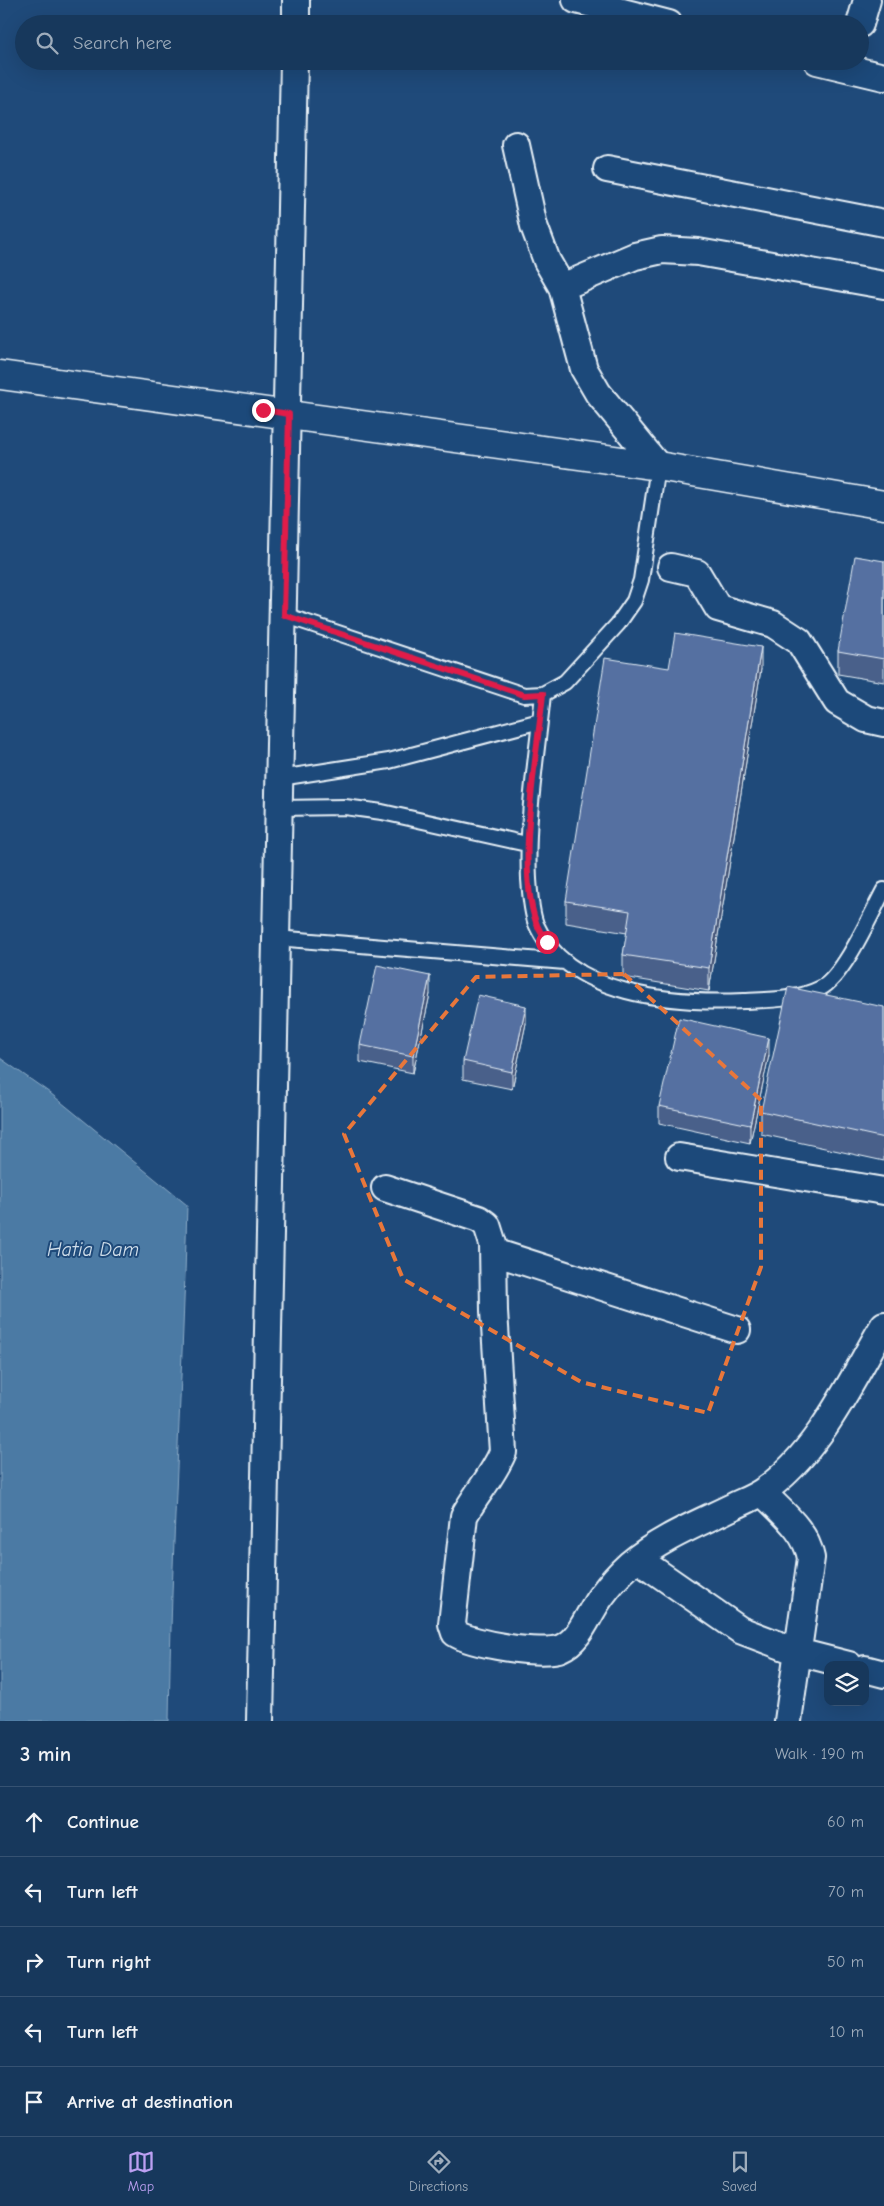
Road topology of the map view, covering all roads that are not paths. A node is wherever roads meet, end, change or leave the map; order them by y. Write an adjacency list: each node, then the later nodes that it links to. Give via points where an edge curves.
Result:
1 (296, 0): 4 (street)
2 (576, 0): 5 (street)
3 (867, 0): 6 (street)
4 (296, 15)
5 (634, 15)
6 (863, 15)
7 (294, 70): 16 (street)
8 (863, 70): 9 (street)
9 (884, 77)
10 (516, 145): 14 (street, via 534,226 547,261)
11 (607, 168): 12 (street)
12 (884, 223)
13 (884, 284): 14 (street, via 698,252 662,250 635,256)
14 (562, 287): 17 (street, via 584,369 598,392)
15 (0, 375): 16 (street)
16 (289, 414): 17 (street); 20 (street)
17 (658, 466): 18 (street); 21 (lane, via 641,580 634,601 618,624 565,682)
18 (884, 505)
19 (671, 567): 23 (street, via 697,574 718,608 773,624 799,641 838,702 866,719)
20 (284, 615): 21 (lane, via 524,695); 24 (street)
21 (543, 694): 22 (lane)
22 (540, 721): 24 (lane, via 389,761); 26 (lane)
23 (884, 723)
24 (280, 778): 25 (street)
25 (279, 808): 26 (lane, via 345,807 382,812); 28 (street)
26 (527, 844): 29 (lane, via 536,922 547,942)
27 (884, 890): 29 (lane, via 842,968 822,988 784,999 708,1003 649,997 603,984)
28 (276, 938): 29 (lane); 42 (street)
29 (565, 962)
30 (679, 1157): 32 (street)
31 (386, 1188): 33 (street, via 479,1219 491,1231)
32 (884, 1191)
33 (494, 1252): 35 (street); 37 (street, via 494,1311 503,1452 464,1516 455,1583 454,1633 464,1638 528,1650 562,1648 572,1640 602,1594)
34 (884, 1325): 36 (street, via 824,1426 792,1466)
35 (737, 1330)
36 (762, 1492): 37 (street, via 666,1539); 38 (street, via 799,1529 809,1545 810,1570)
37 (638, 1559): 38 (street, via 740,1630)
38 (798, 1652): 39 (street); 43 (street)
39 (833, 1661)
40 (869, 1670): 41 (street)
41 (884, 1674)
42 (260, 1721)
43 (788, 1721)

